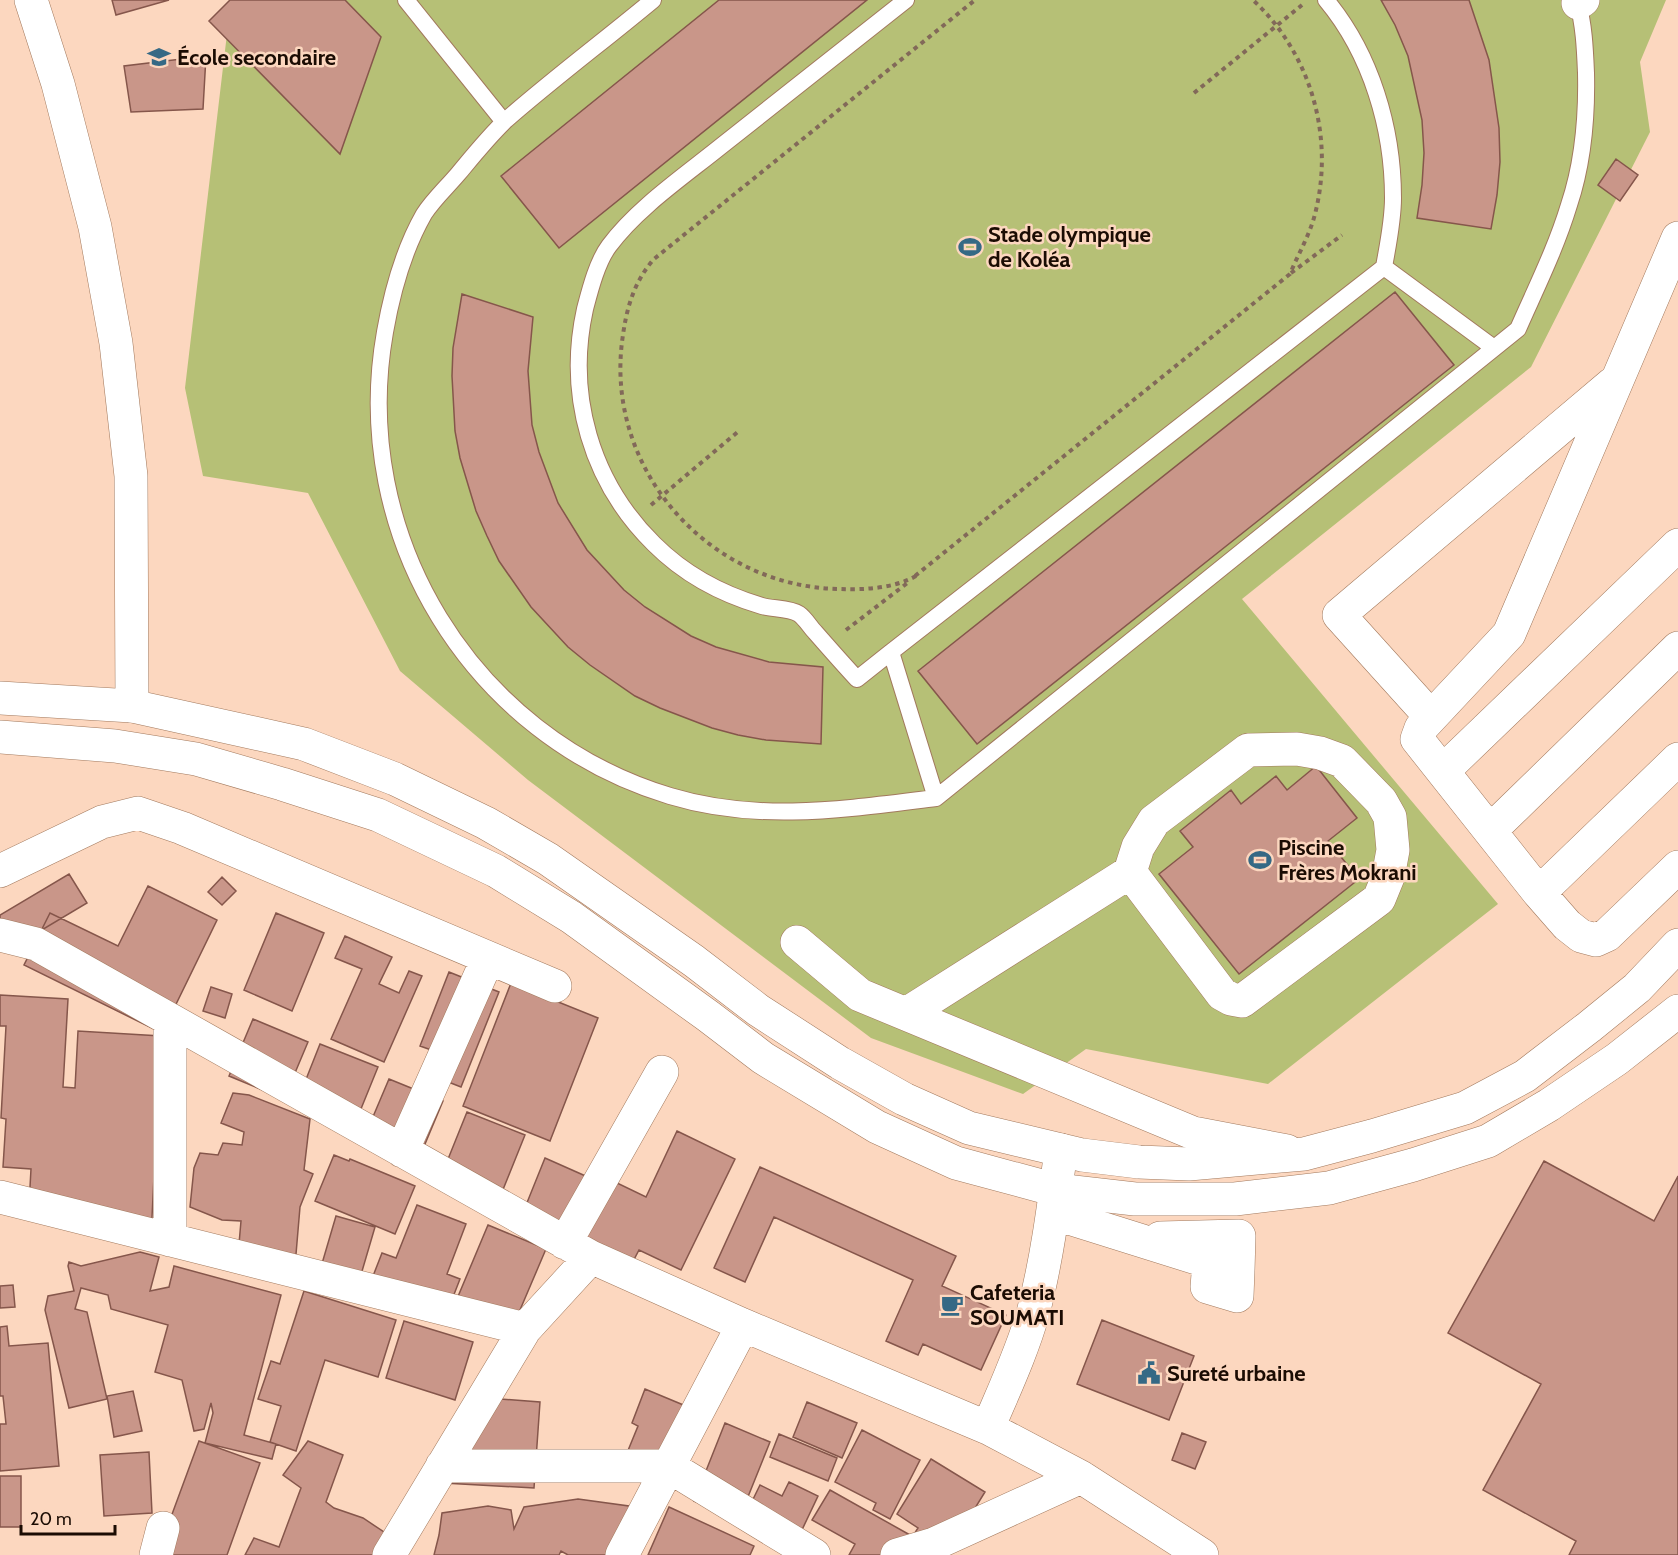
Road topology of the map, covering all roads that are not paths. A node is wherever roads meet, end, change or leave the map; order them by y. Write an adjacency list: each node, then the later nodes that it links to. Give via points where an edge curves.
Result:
1 (30, 0): 16 (street, via 58,84 95,227 116,343 131,476)
2 (406, 0): 7 (lane)
3 (653, 0): 7 (lane)
4 (906, 0): 14 (lane, via 659,195 608,247 590,288 578,368 584,418 594,453 610,488 654,545 711,586 737,598 798,614 857,680)
5 (1326, 0): 9 (lane, via 1365,64 1386,130 1393,199)
6 (1580, 1): 10 (lane, via 1587,106 1570,203 1518,329)
7 (504, 122): 21 (lane, via 425,212 388,311 380,360 377,408 383,470 394,518 427,598 459,648 495,691 538,729 581,758 623,779 726,809 785,813)
8 (1678, 238): 11 (street)
9 (1384, 267): 10 (lane); 14 (lane)
10 (1494, 348): 21 (lane)
11 (1618, 379): 17 (street, via 1509,634); 17 (street, via 1338,615)
12 (1678, 545): 20 (street)
13 (1678, 648): 22 (street)
14 (891, 652): 21 (lane)
15 (0, 698): 16 (street)
16 (132, 706): 37 (street, via 304,744 396,779 548,858 758,1010 904,1099 969,1128)
17 (1431, 717): 20 (street, via 1421,728 1418,739)
18 (0, 738): 40 (street, via 115,746 196,759 378,815 496,871 561,912 763,1058 877,1127)
19 (1678, 759): 26 (street)
20 (1443, 771): 22 (street)
21 (936, 798)
22 (1490, 831): 26 (street)
23 (1678, 867): 26 (street, via 1607,935 1596,940 1581,936)
24 (0, 871): 30 (street, via 102,822 138,813)
25 (1130, 872): 25 (street, via 1222,994 1242,1001 1379,899 1393,850 1390,817 1381,801 1341,761 1297,749 1248,750 1154,820 1138,847); 33 (street)
26 (1539, 893)
27 (0, 935): 34 (street, via 36,944)
28 (797, 942): 33 (street, via 860,995)
29 (1678, 945): 38 (street, via 1637,988 1525,1076 1465,1108)
30 (488, 958): 31 (street); 36 (street)
31 (555, 986)
32 (1678, 1011): 40 (street, via 1598,1072 1488,1141 1413,1165 1329,1188 1235,1199)
33 (906, 1014): 38 (street, via 1193,1133)
34 (170, 1020): 36 (street); 41 (street)
35 (662, 1072): 42 (street)
36 (402, 1150): 42 (street)
37 (1061, 1150): 38 (street, via 1139,1162 1189,1164); 40 (street)
38 (1304, 1154)
39 (0, 1197): 41 (street)
40 (1055, 1202): 43 (street, via 1131,1239 1239,1236); 46 (street, via 1033,1313)
41 (170, 1240): 45 (street)
42 (578, 1250): 44 (street); 45 (street)
43 (1223, 1267)
44 (743, 1325): 46 (street); 48 (street)
45 (525, 1329): 47 (street)
46 (988, 1428): 49 (street)
47 (442, 1466): 48 (street); 51 (street)
48 (668, 1466): 52 (street); 53 (street)
49 (1081, 1477): 50 (street); 55 (street)
50 (934, 1549): 54 (street)
51 (389, 1555)
52 (622, 1555)
53 (814, 1555)
54 (897, 1555)
55 (1202, 1555)

